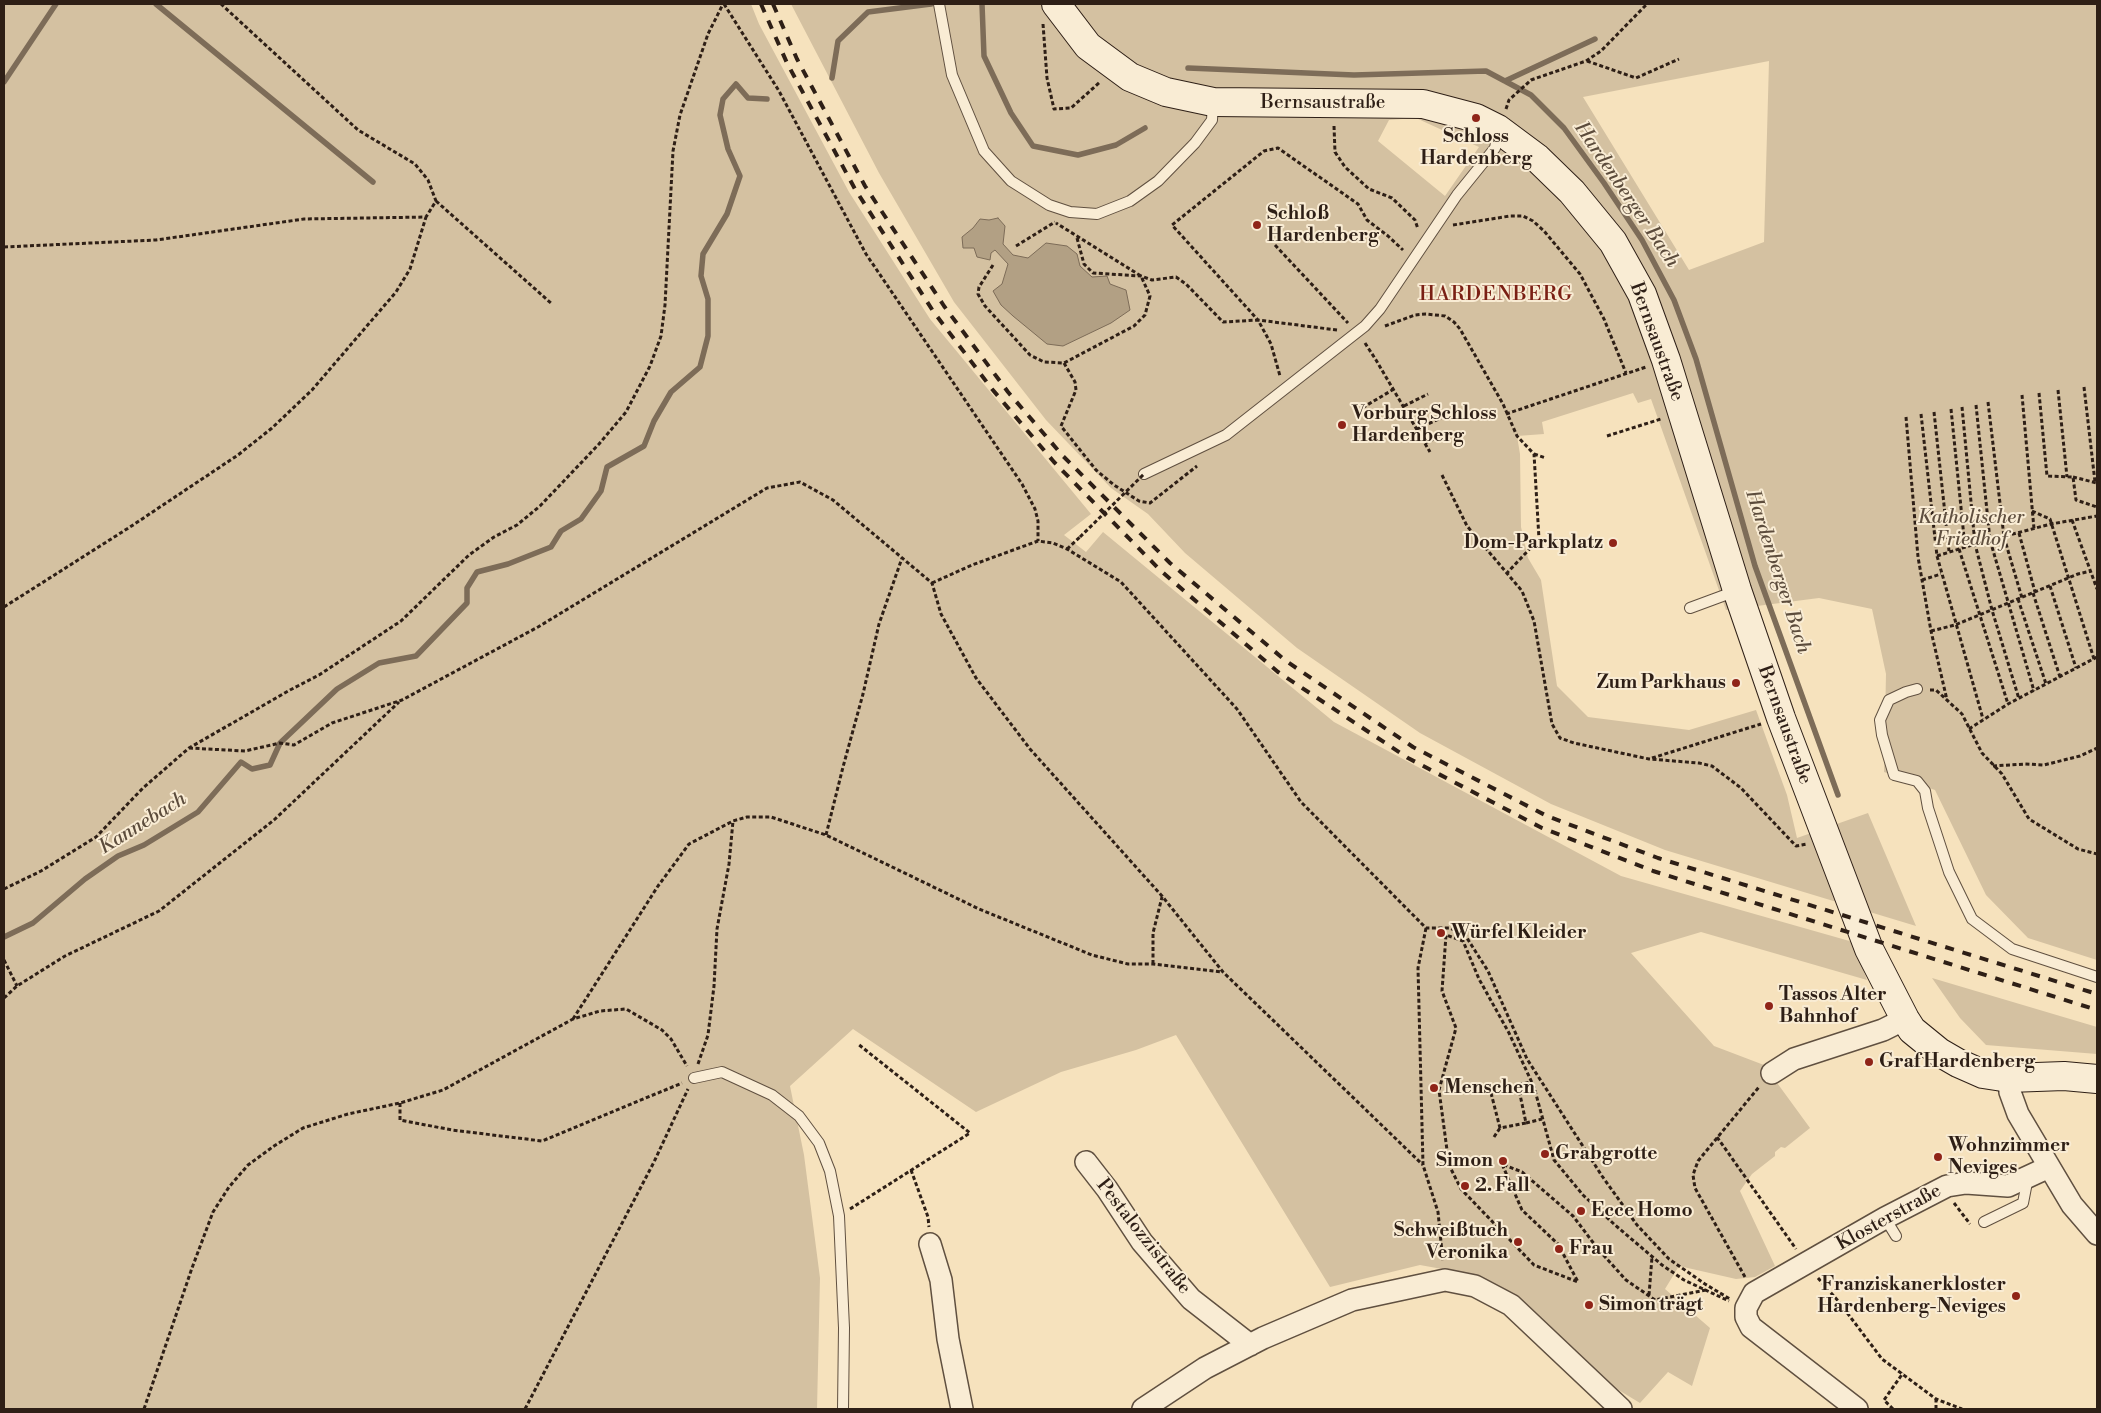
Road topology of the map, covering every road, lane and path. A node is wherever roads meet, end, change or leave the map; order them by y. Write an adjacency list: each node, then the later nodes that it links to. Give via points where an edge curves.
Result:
1 (221, 4): 13 (path, via 358,130 415,164 428,180)
2 (723, 4): 75 (path, via 778,90 866,254 1022,484 1035,509); 114 (path, via 708,34 680,115 673,151 661,336 650,366 626,412 540,506 470,555 401,621 319,675)
3 (939, 4): 14 (lane, via 952,75 984,151 1012,181)
4 (1647, 4): 7 (path, via 1601,51)
5 (1051, 11): 8 (main road, Bernsaustraße, via 1088,46); 8 (path, via 1042,26 1054,109 1071,108 1099,82)
6 (1679, 59): 7 (path, via 1636,78)
7 (1586, 61): 9 (path, via 1531,80)
8 (1130, 77): 10 (main road, Bernsaustraße, via 1166,92)
9 (1509, 100)
10 (1213, 102): 11 (main road, Bernsaustraße); 14 (lane, via 1212,120 1195,144 1158,181 1130,201 1097,214 1070,212)
11 (1332, 103): 12 (main road, Bernsaustraße, via 1422,104 1476,118); 18 (path, via 1335,152 1369,189 1392,198 1416,220 1418,228)
12 (1498, 129): 17 (lane, via 1495,148 1457,195); 31 (main road, Bernsaustraße, via 1537,158 1572,192 1613,242 1642,294)
13 (436, 201): 15 (path); 28 (path)
14 (1048, 205): 16 (path)
15 (426, 217): 23 (path, via 304,219 156,240); 95 (path, via 410,269 396,292 312,390 272,428 238,455)
16 (1054, 222): 19 (path); 22 (path)
17 (1439, 224): 25 (lane); 33 (path, via 1456,226 1510,216 1523,216 1533,221 1580,274 1604,318)
18 (1413, 236)
19 (1077, 238): 27 (path); 27 (path, via 1084,264 1093,273)
20 (1409, 243): 24 (path)
21 (1276, 245): 30 (path)
22 (1016, 246)
23 (4, 247)
24 (1404, 250): 25 (path); 29 (path, via 1367,220 1358,204 1278,148 1264,151 1172,225)
25 (1411, 264): 30 (lane)
26 (993, 266): 32 (path, via 979,287 978,294 984,306 1030,355 1044,362)
27 (1141, 276): 29 (path, via 1152,280 1176,278 1224,322); 32 (path, via 1150,296 1145,315 1134,326)
28 (552, 304)
29 (1258, 320): 30 (path); 35 (path, via 1271,344)
30 (1361, 330): 35 (lane); 36 (path); 48 (path, via 1426,314 1444,316 1460,329)
31 (1666, 360): 33 (path); 91 (main road, Bernsaustraße)
32 (1064, 363): 60 (path, via 1076,390 1061,426 1096,470 1114,485 1139,501 1150,503)
33 (1626, 373): 48 (path)
34 (2084, 387): 65 (path)
35 (1284, 389): 61 (lane, via 1226,435)
36 (1394, 389): 43 (path); 46 (path)
37 (2058, 390): 63 (path)
38 (2039, 393): 63 (path, via 2047,476)
39 (1428, 394): 43 (path)
40 (2022, 395): 67 (path)
41 (1988, 402): 73 (path)
42 (1976, 405): 74 (path)
43 (1404, 406): 53 (path)
44 (1962, 407): 76 (path)
45 (1951, 409): 77 (path)
46 (1356, 410)
47 (1934, 412): 80 (path)
48 (1506, 414): 58 (path, via 1517,436)
49 (1921, 414): 81 (path)
50 (1906, 417): 87 (path)
51 (1441, 418): 53 (path)
52 (1659, 420): 55 (path)
53 (1417, 429): 56 (path)
54 (1449, 432): 56 (path)
55 (1607, 436)
56 (1425, 442): 57 (path)
57 (1430, 452)
58 (1534, 454): 59 (path); 84 (path, via 1539,539)
59 (1546, 458)
60 (1199, 464)
61 (1144, 474): 78 (path, bridge)
62 (1442, 475): 84 (path, via 1467,526)
63 (2067, 477): 64 (path)
64 (2073, 477): 65 (path); 66 (path, via 2076,500)
65 (2096, 483)
66 (2097, 507)
67 (2032, 511): 70 (path, via 2050,519); 71 (path)
68 (2097, 516): 69 (path)
69 (2072, 520): 70 (path); 83 (path)
70 (2051, 524): 71 (path); 86 (path)
71 (2034, 529): 72 (path)
72 (2019, 533): 73 (path); 92 (path)
73 (2004, 537): 74 (path); 93 (path)
74 (1990, 540): 76 (path); 94 (path)
75 (1038, 541): 78 (path); 88 (path)
76 (1975, 544): 77 (path); 97 (path)
77 (1965, 547): 79 (path)
78 (1067, 549): 124 (path, via 1121,582 1140,601 1237,709 1301,802)
79 (1959, 549): 80 (path); 98 (path)
80 (1949, 551): 81 (path)
81 (1937, 556): 85 (path)
82 (902, 558): 88 (path); 108 (path, via 833,500 800,482 767,488 538,627); 119 (path, via 879,624)
83 (2092, 571): 86 (path); 90 (path)
84 (1507, 573): 116 (path, via 1522,591 1534,621 1552,724 1560,738)
85 (1941, 574): 87 (path); 99 (path)
86 (2067, 579): 89 (path); 101 (path)
87 (1922, 580): 100 (path)
88 (932, 583): 123 (path, via 941,614 976,678 1030,749)
89 (2050, 586): 92 (path); 102 (path)
90 (2097, 589)
91 (1737, 590): 96 (lane); 111 (main road, Bernsaustraße)
92 (2034, 592): 93 (path); 103 (path)
93 (2020, 599): 94 (path); 104 (path)
94 (2009, 603): 97 (path); 106 (path)
95 (4, 607)
96 (1690, 608)
97 (1992, 610): 98 (path); 107 (path)
98 (1979, 615): 99 (path); 110 (path)
99 (1955, 625): 100 (path); 112 (path)
100 (1931, 631): 109 (path)
101 (2096, 658): 102 (path)
102 (2076, 668): 103 (path)
103 (2060, 677): 104 (path)
104 (2046, 684): 106 (path)
105 (1917, 689): 109 (path, via 1936,690); 128 (lane, via 1889,700 1880,720 1882,735 1894,775 1917,781 1925,791 1949,872 1972,919 2012,949)
106 (2034, 691): 107 (path)
107 (2019, 699): 110 (path)
108 (402, 700): 114 (path, via 332,723 294,745 280,743 245,751); 129 (path, via 274,820 159,911 65,956)
109 (1947, 700): 113 (path, via 1962,714)
110 (2008, 704): 112 (path)
111 (1781, 718): 116 (path); 120 (main road, Bernsaustraße)
112 (1983, 719): 113 (path)
113 (1969, 729): 117 (path)
114 (189, 748): 122 (path, via 143,788 96,836)
115 (2097, 748): 117 (path, via 2044,765)
116 (1649, 759): 120 (path, via 1712,766 1741,788 1796,846)
117 (1993, 766): 121 (path, via 2002,774 2030,819 2078,849)
118 (733, 820): 119 (path, via 771,817); 131 (path, via 689,844); 135 (path, via 717,929 708,1035)
119 (826, 835): 126 (path, via 979,909 1083,951 1128,964)
120 (1826, 837): 132 (main road, Bernsaustraße, via 1869,948)
121 (2097, 854)
122 (4, 890)
123 (1162, 896): 126 (path, via 1153,932); 127 (path)
124 (1426, 928): 149 (path, via 1418,968); 163 (path, via 1450,928 1465,936 1488,971 1526,1059 1638,1226 1669,1259 1705,1284)
125 (4, 960): 129 (path)
126 (1153, 964): 127 (path)
127 (1223, 972): 149 (path)
128 (2097, 977)
129 (18, 986): 130 (path)
130 (4, 998)
131 (572, 1019): 135 (path, via 600,1011 626,1009 671,1039); 142 (path, via 443,1090)
132 (1905, 1019): 134 (street, via 1883,1030 1794,1060); 136 (main road, Bernsaustraße, via 1926,1042 1958,1063 1983,1074)
133 (858, 1044): 151 (path, via 970,1133)
134 (1772, 1073): 147 (path)
135 (694, 1078): 142 (path, via 542,1141 400,1120); 154 (lane, via 722,1072 772,1095 799,1116 819,1143 830,1171); 168 (path, via 654,1162)
136 (2009, 1078): 137 (main road, Bernsaustraße, via 2064,1076); 150 (street, via 2018,1114)
137 (2097, 1079)
138 (1531, 1082): 140 (path); 143 (path); 162 (path, via 1463,941 1446,936 1442,991 1456,1028 1439,1090 1450,1165 1461,1189 1534,1265 1578,1282 1558,1244 1522,1210 1502,1164 1522,1172 1573,1216 1626,1280)
139 (1484, 1085): 141 (path)
140 (1518, 1085): 141 (path); 144 (path)
141 (1491, 1092): 145 (path)
142 (400, 1103): 167 (path, via 302,1128 254,1160 229,1187 213,1212)
143 (1542, 1119): 144 (path); 158 (path, via 1554,1160 1583,1195)
144 (1526, 1123): 145 (path)
145 (1500, 1128): 146 (path)
146 (1494, 1137)
147 (1717, 1137): 159 (path); 163 (path, via 1698,1161 1693,1176)
148 (1086, 1162): 164 (street, Pestalozzistraße, via 1142,1242 1191,1299)
149 (1423, 1166): 160 (path, via 1438,1212)
150 (2049, 1167): 152 (street, Klosterstraße); 156 (street, via 2072,1205)
151 (911, 1170): 154 (path); 157 (path, via 928,1217)
152 (2028, 1177): 155 (lane, via 2023,1203); 159 (street, Klosterstraße, via 2008,1186 1966,1183 1947,1186 1891,1227)
153 (1953, 1202): 155 (path, via 1974,1228)
154 (839, 1216): 169 (lane, via 844,1328)
155 (1984, 1222)
156 (2097, 1234)
157 (930, 1244): 170 (street, via 941,1280 948,1340)
158 (1652, 1256): 161 (path, via 1684,1280); 162 (path)
159 (1807, 1264): 163 (street, Klosterstraße); 165 (path, via 1882,1359)
160 (1445, 1280): 164 (street, via 1352,1300); 172 (street, via 1475,1286 1511,1305)
161 (1706, 1290): 162 (path, via 1655,1300); 163 (path)
162 (1649, 1295)
163 (1750, 1301): 173 (street, via 1746,1317 1751,1327)
164 (1250, 1345): 171 (street, via 1205,1368)
165 (1903, 1373): 166 (path); 174 (path, via 1884,1400)
166 (1936, 1399): 175 (path); 176 (path)
167 (144, 1409)
168 (524, 1409)
169 (843, 1409)
170 (962, 1409)
171 (1143, 1409)
172 (1621, 1409)
173 (1857, 1409)
174 (1893, 1409)
175 (1936, 1409)
176 (1962, 1409)

